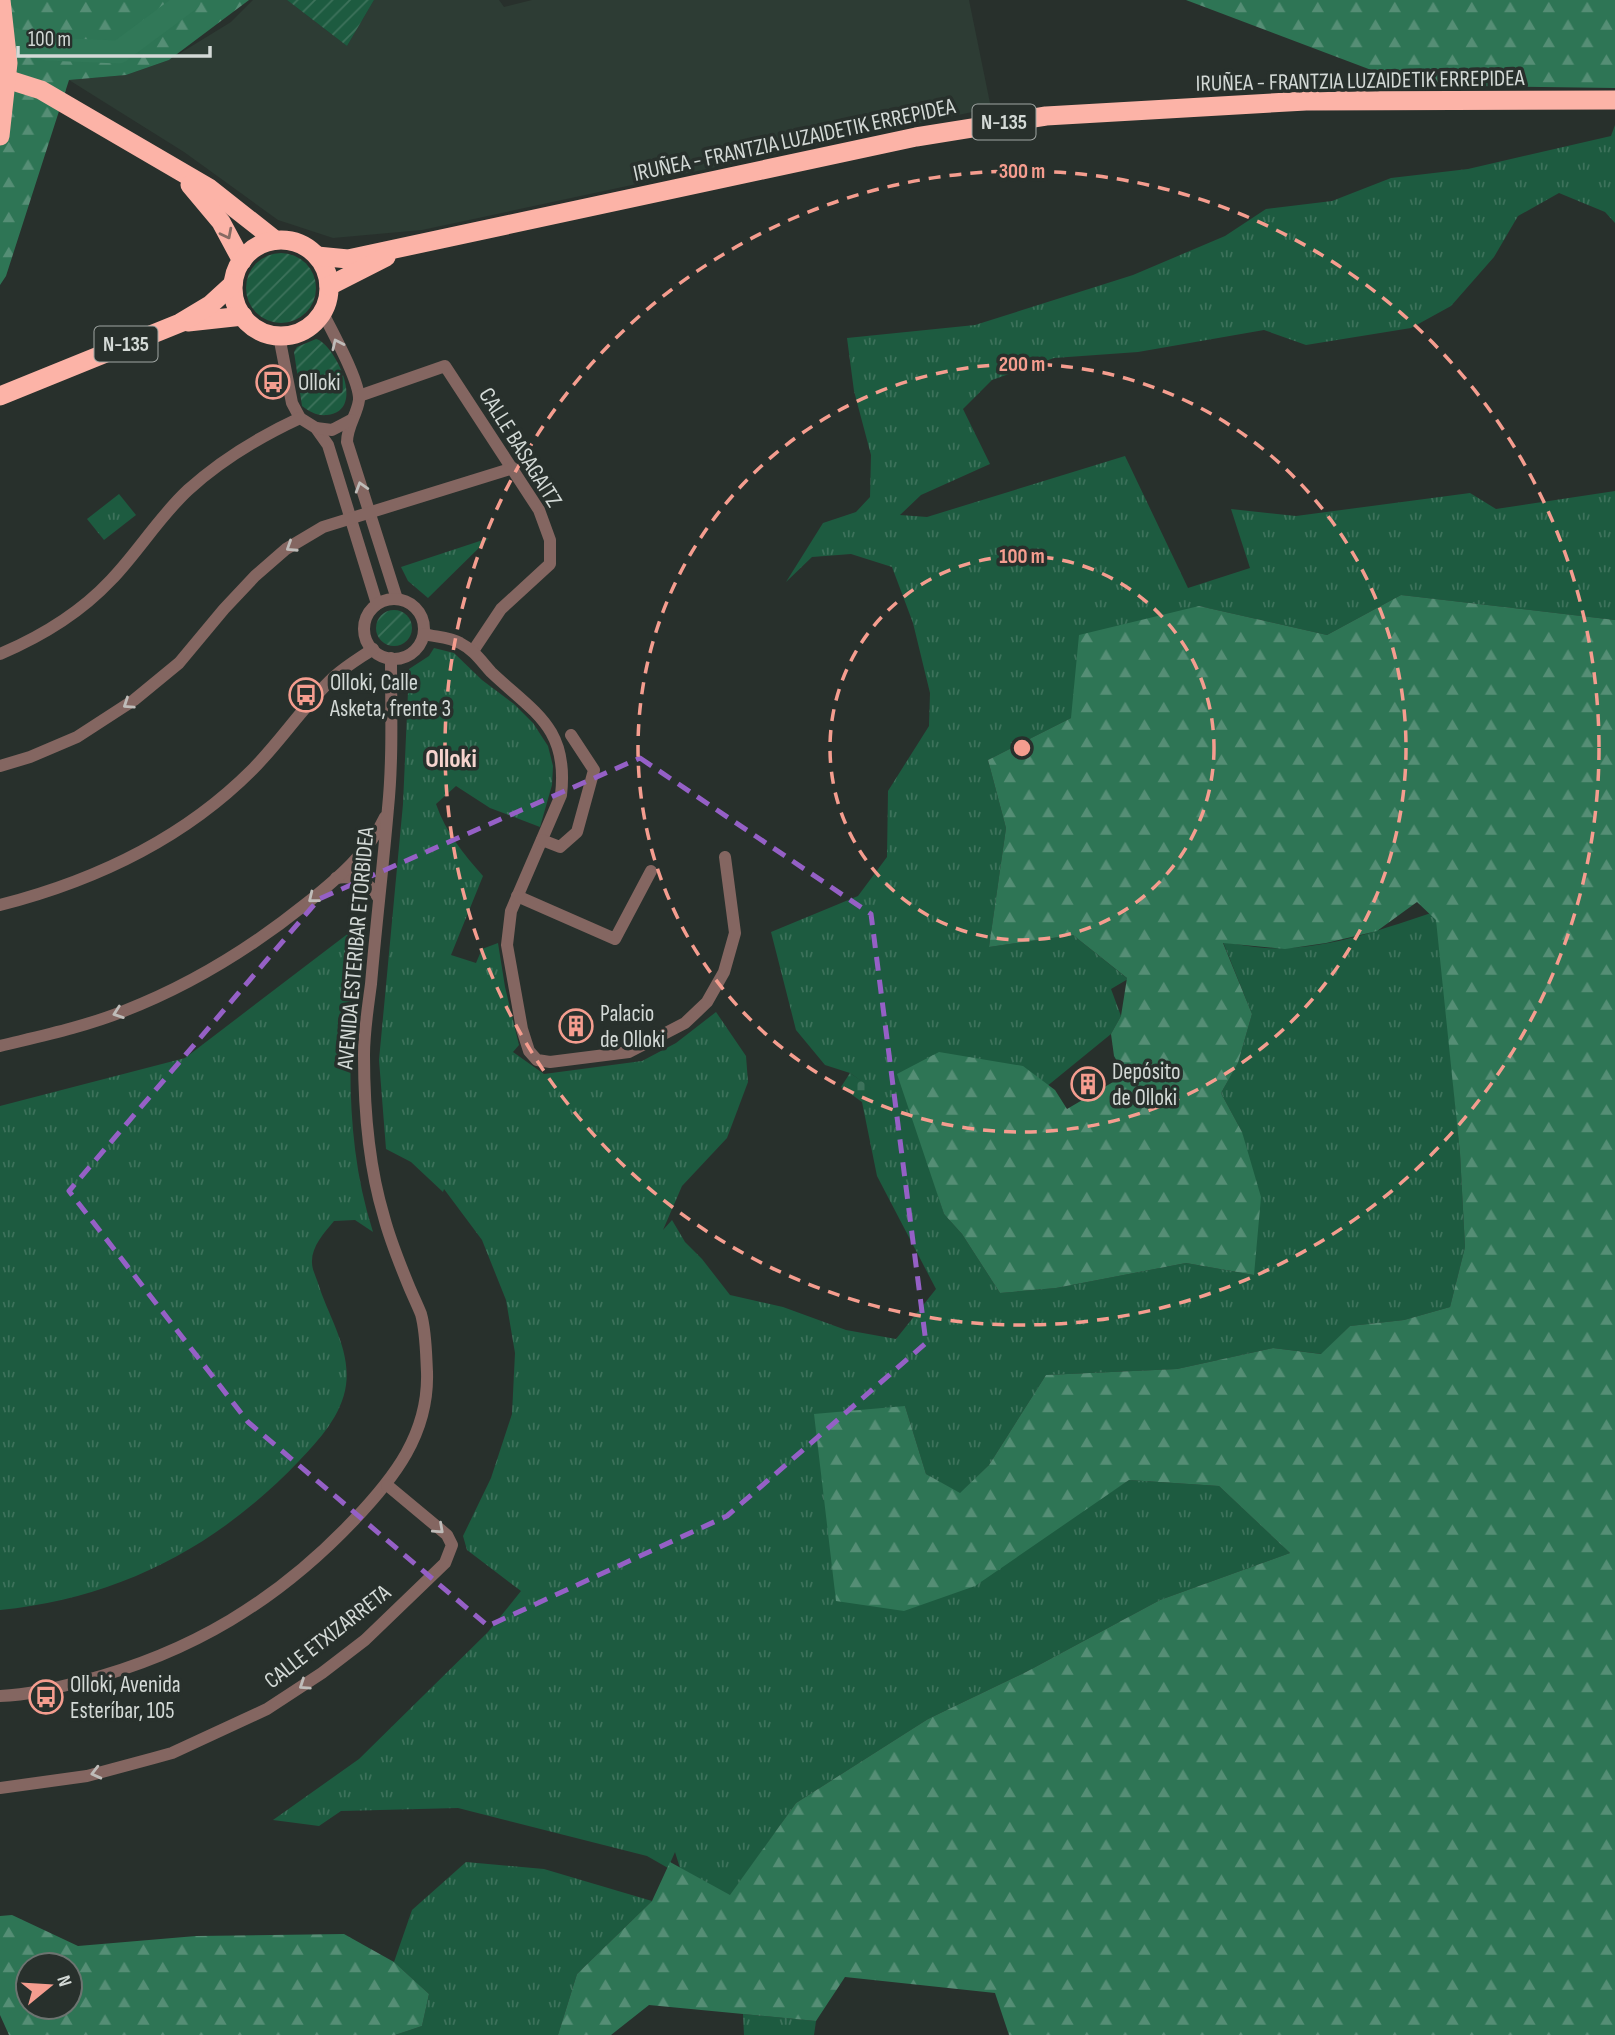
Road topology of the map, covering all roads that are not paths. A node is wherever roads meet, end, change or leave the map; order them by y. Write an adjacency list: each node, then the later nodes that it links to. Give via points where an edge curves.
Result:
1 (1, 0): 4 (highway, via 8,63)
2 (0, 77): 5 (highway, via 41,90)
3 (1615, 100): 7 (highway, IRUÑEA - FRANTZIA LUZAIDETIK ERREPIDEA / N-135, via 1306,101 1046,116 916,137)
4 (0, 132)
5 (178, 171): 6 (highway, via 209,188); 9 (highway, one-way to 9, via 221,222)
6 (275, 240): 8 (highway, N-135, via 298,243); 9 (highway, via 262,244)
7 (406, 247): 8 (highway, N-135, via 348,259); 11 (highway, N-135)
8 (317, 256): 11 (highway)
9 (242, 261): 10 (highway, N-135)
10 (233, 284): 13 (highway); 14 (highway, N-135)
11 (330, 286): 12 (highway)
12 (323, 313): 15 (highway, via 304,331); 19 (street, one-way to 12)
13 (243, 317): 14 (highway, N-135); 15 (highway, via 259,330)
14 (180, 323): 16 (highway, N-135)
15 (279, 336): 20 (street, via 292,403)
16 (72, 366): 17 (highway); 18 (highway, N-135)
17 (0, 383)
18 (0, 396)
19 (359, 396): 21 (street); 23 (street, CALLE BASAGAITZ, via 445,366)
20 (300, 418): 22 (street); 31 (street, via 261,436 209,471 170,509 110,581 41,634)
21 (351, 420): 22 (street, via 332,430); 24 (street, one-way to 21, via 347,442)
22 (316, 428): 25 (street, via 328,445)
23 (513, 468): 24 (street); 30 (street, CALLE BASAGAITZ, via 543,520 550,540 550,564 501,609)
24 (370, 514): 25 (street); 26 (street)
25 (352, 519): 27 (street); 34 (street, one-way to 34, via 323,527 286,549 232,600 179,663 134,700 77,737)
26 (397, 599): 27 (street); 28 (street, via 421,615)
27 (377, 604): 29 (street, via 366,621 367,641)
28 (424, 634): 30 (street, via 457,641); 32 (street, via 415,650)
29 (373, 649): 32 (street); 42 (street, via 333,678 251,771 180,828 99,873)
30 (473, 651): 36 (street, via 537,711 561,756 561,795)
31 (0, 654)
32 (391, 658): 35 (street, AVENIDA ESTERIBAR ETORBIDEA)
33 (571, 735): 36 (street, via 594,770 577,832 561,847)
34 (0, 766)
35 (388, 810): 39 (street, via 361,854); 41 (street, AVENIDA ESTERIBAR ETORBIDEA)
36 (542, 840): 40 (street)
37 (725, 857): 40 (street, via 735,933 724,972 706,1002 685,1023 629,1052 550,1062 529,1051 507,945)
38 (652, 870): 40 (street, via 615,939)
39 (336, 878): 41 (street, via 364,881); 43 (street, one-way to 43, via 281,925 174,989 122,1012)
40 (517, 897)
41 (379, 899): 44 (street, AVENIDA ESTERIBAR ETORBIDEA, via 364,1052 366,1127 383,1213 421,1314 427,1378 410,1451)
42 (0, 905)
43 (0, 1046)
44 (387, 1485): 45 (street, AVENIDA ESTERIBAR ETORBIDEA, via 321,1555 237,1618 112,1674); 46 (street, CALLE ETXIZARRETA, one-way to 46, via 447,1535 452,1545 445,1563 365,1640 267,1709 172,1753 87,1776)
45 (0, 1696)
46 (0, 1788)

